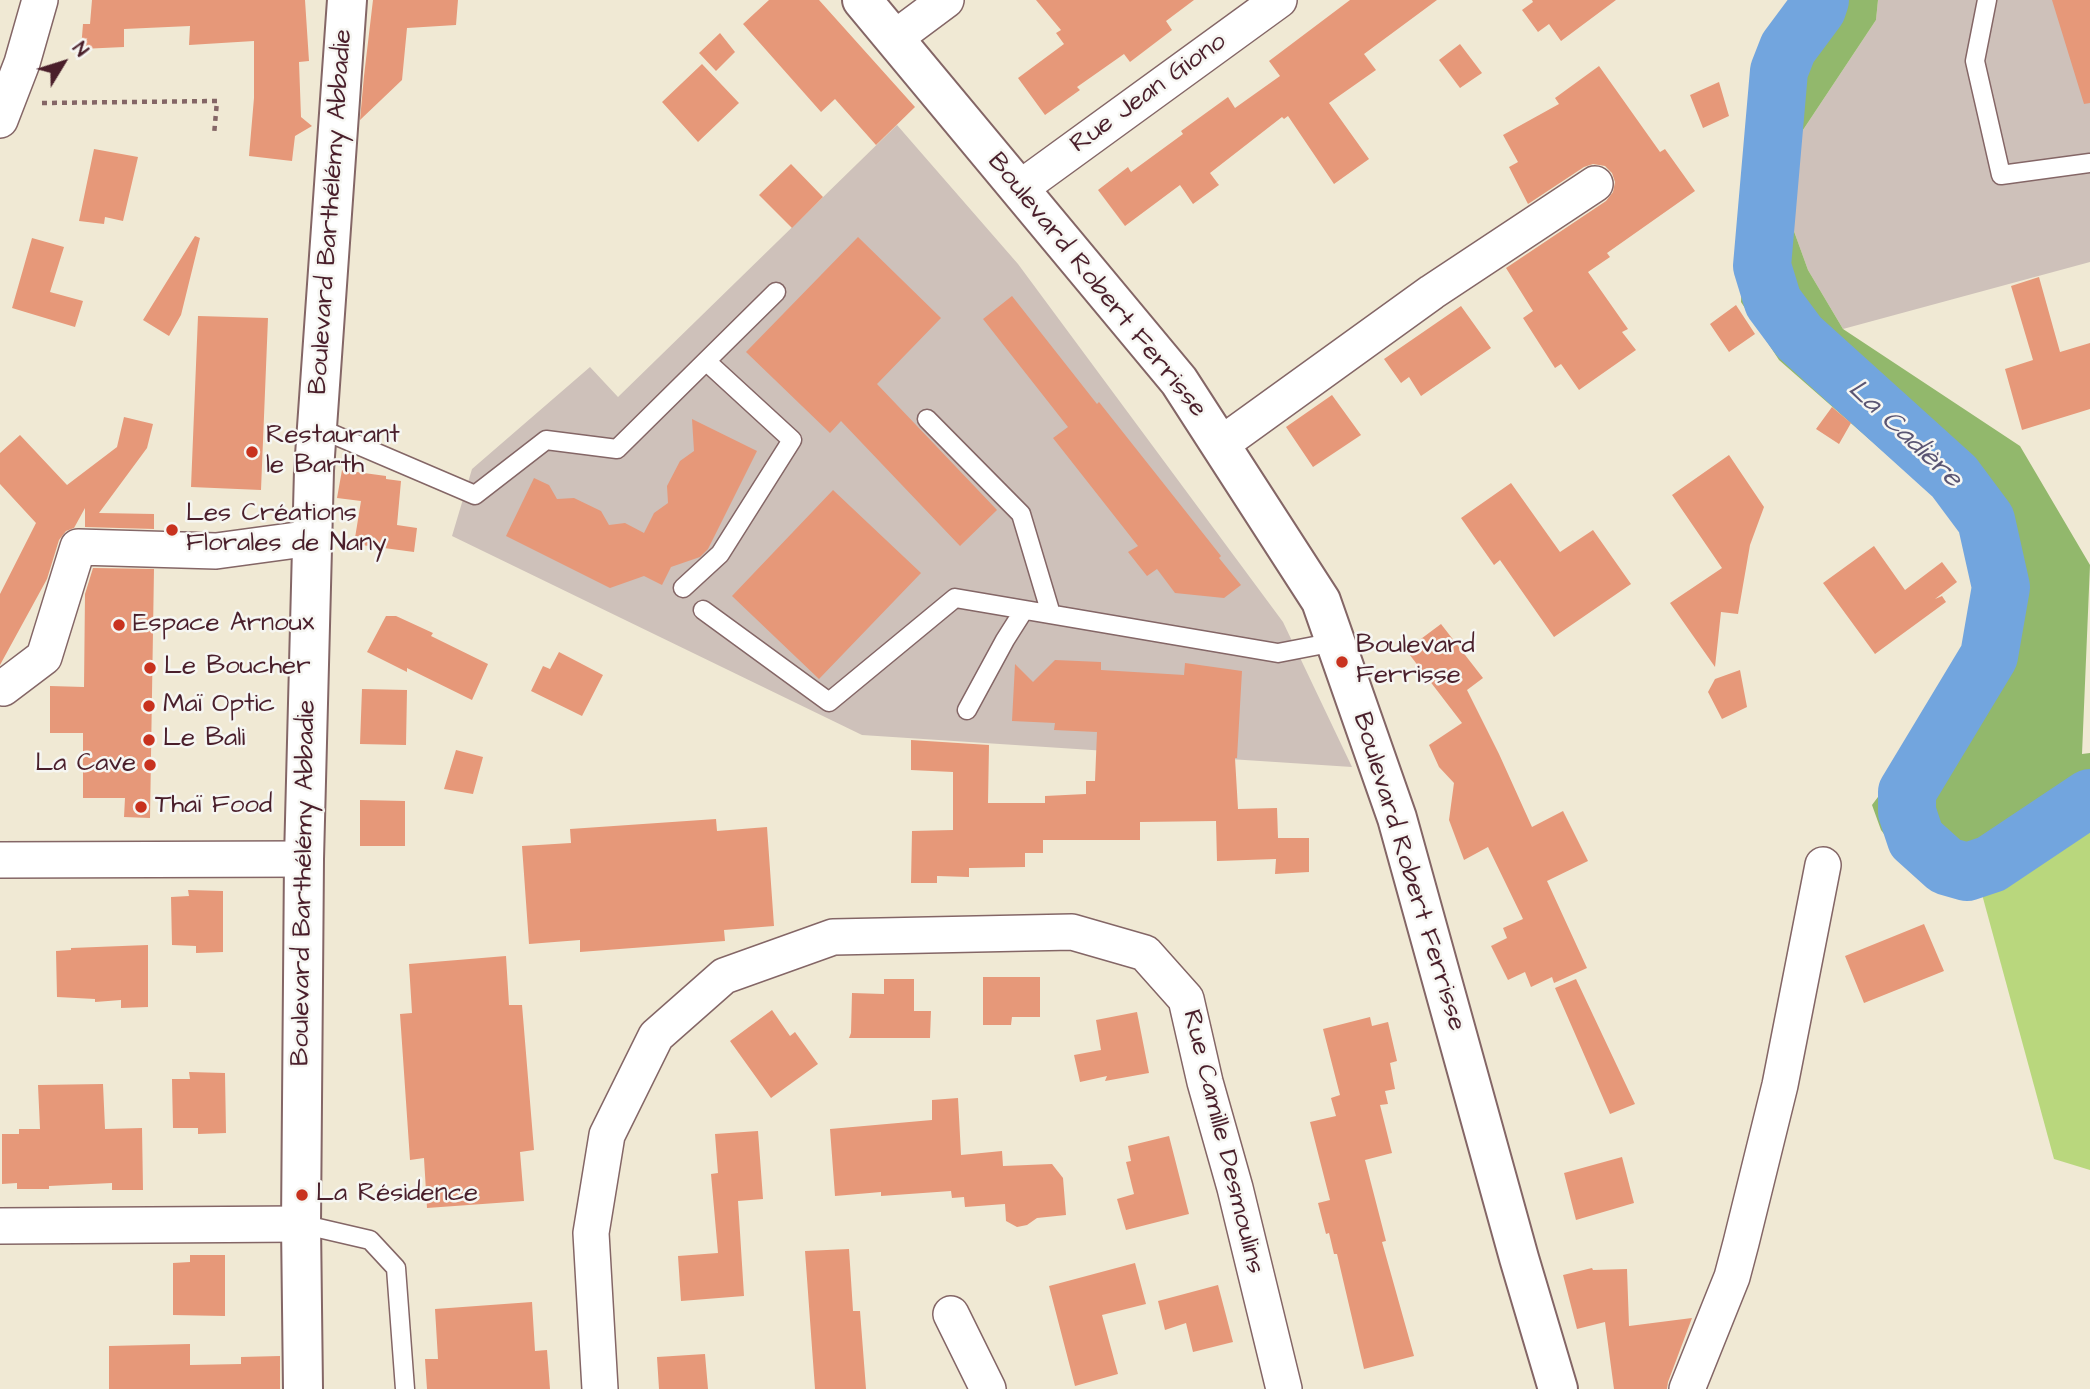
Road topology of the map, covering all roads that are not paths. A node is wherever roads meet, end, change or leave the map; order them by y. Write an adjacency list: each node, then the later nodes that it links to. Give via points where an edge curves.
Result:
1 (40, 0): 8 (street)
2 (347, 0): 15 (main road, Boulevard Barthélémy Abbadie)
3 (862, 0): 7 (main road, Boulevard Robert Ferrisse)
4 (946, 0): 7 (street)
5 (1279, 0): 11 (street, Rue Jean Giono)
6 (1987, 0): 9 (lane, via 1975,61 2001,175)
7 (895, 38): 11 (main road, Boulevard Robert Ferrisse)
8 (3, 112)
9 (2090, 163)
10 (1595, 184): 16 (street, via 1432,292)
11 (1019, 189): 16 (main road, Boulevard Robert Ferrisse, via 1179,381)
12 (776, 292): 13 (lane)
13 (706, 361): 15 (lane, via 617,449 546,440 475,495); 18 (lane, via 792,440 720,554)
14 (927, 419): 21 (lane, via 1020,514)
15 (316, 427): 17 (main road, Boulevard Barthélémy Abbadie)
16 (1220, 445): 22 (main road, Boulevard Robert Ferrisse, via 1321,601)
17 (312, 540): 23 (street, via 216,551 79,547 44,657); 25 (main road, Boulevard Barthélémy Abbadie)
18 (683, 588)
19 (704, 610): 20 (lane, via 829,702 955,598)
20 (1024, 610): 21 (lane); 24 (lane)
21 (1051, 614): 22 (lane, via 1278,653)
22 (1335, 642): 36 (main road, Boulevard Robert Ferrisse, via 1397,818)
23 (3, 688)
24 (967, 710)
25 (304, 859): 26 (street); 28 (main road, Boulevard Barthélémy Abbadie)
26 (0, 860)
27 (1823, 865): 37 (street, via 1780,1085 1741,1243)
28 (302, 1224): 29 (street); 31 (main road, Boulevard Barthélémy Abbadie); 32 (lane, via 370,1240 396,1268)
29 (0, 1226)
30 (951, 1314): 34 (street)
31 (303, 1389)
32 (405, 1389)
33 (600, 1389): 35 (street, Rue Camille Desmoulins, via 593,1220 607,1135 656,1037 724,976 833,937 1072,932 1145,953 1186,999)
34 (988, 1389)
35 (1284, 1389)
36 (1558, 1389)
37 (1687, 1389)

